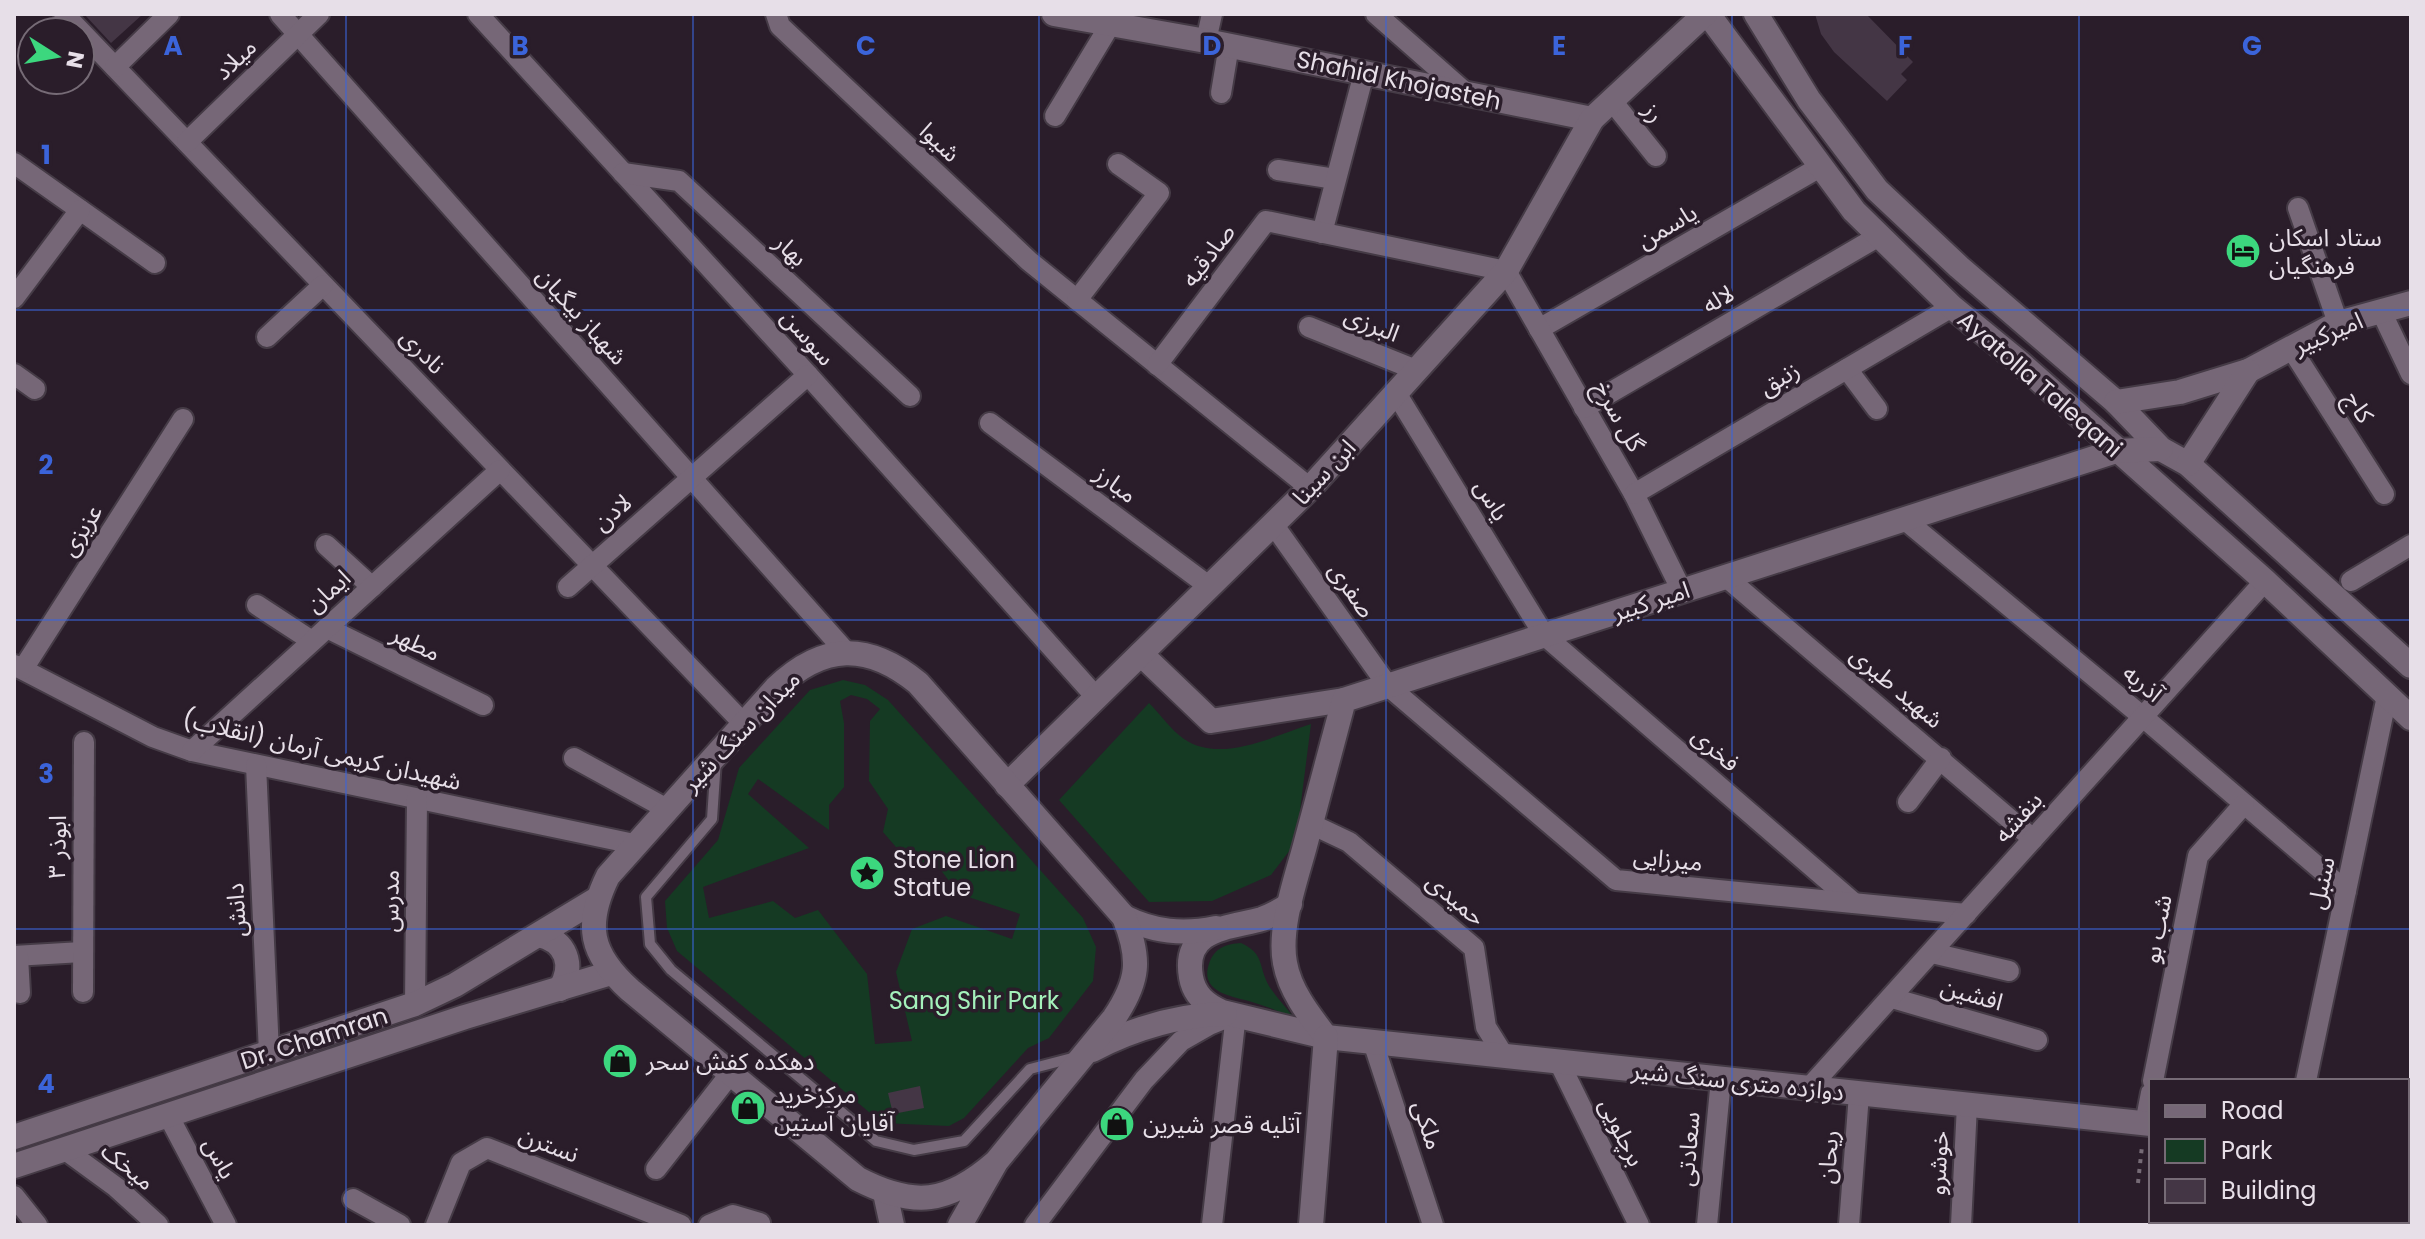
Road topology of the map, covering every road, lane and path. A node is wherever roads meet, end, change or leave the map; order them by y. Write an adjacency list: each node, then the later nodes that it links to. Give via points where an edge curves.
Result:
1 (64, 14): 15 (street, نادری)
2 (169, 14): 15 (street)
3 (280, 14): 13 (street, شهباز بیگیان)
4 (319, 14): 13 (street, میلاد)
5 (478, 14): 28 (street, سوسن)
6 (776, 14): 38 (street, شیوا, via 780,26)
7 (1212, 14): 14 (street)
8 (1376, 14): 18 (street)
9 (1706, 14): 19 (main road); 26 (main road, Ayatolla Taleqani)
10 (1756, 14): 46 (main road, Ayatolla Taleqani, via 1809,100 1877,190)
11 (1067, 15): 12 (main road, Shahid Khojasteh)
12 (1110, 25): 14 (main road, Shahid Khojasteh); 20 (street)
13 (298, 35): 22 (street, میلاد); 68 (street, شهباز بیگیان)
14 (1218, 43): 16 (main road, Shahid Khojasteh); 17 (street)
15 (115, 67): 22 (street, نادری)
16 (1364, 73): 18 (main road, Shahid Khojasteh); 29 (street)
17 (1221, 93)
18 (1467, 94): 21 (main road, Shahid Khojasteh)
19 (1612, 101): 21 (main road); 23 (street, رز)
20 (1055, 116)
21 (1592, 119): 35 (main road, ابن سینا)
22 (187, 142): 36 (street, نادری)
23 (1656, 156)
24 (14, 163): 31 (street)
25 (1118, 164): 38 (street, via 1159,193)
26 (1820, 167): 33 (main road, Ayatolla Taleqani); 44 (street, یاسمن)
27 (1278, 170): 29 (street)
28 (623, 173): 55 (street, سوسن); 58 (street, بهار, via 679,181)
29 (1335, 179): 32 (street)
30 (2298, 208): 42 (street)
31 (80, 210): 34 (street); 37 (street)
32 (1322, 233): 35 (street, صادقیه); 49 (street, صادقیه, via 1266,221)
33 (1879, 236): 40 (main road, Ayatolla Taleqani); 60 (street, لاله)
34 (155, 263)
35 (1506, 271): 44 (street, گل سرخ); 51 (main road, ابن سینا)
36 (323, 285): 45 (street); 67 (street, نادری)
37 (14, 298)
38 (1077, 300): 49 (street, شیوا)
39 (2411, 303): 41 (main road, امیرکبیر)
40 (1952, 307): 48 (main road, Ayatolla Taleqani); 50 (street, زنبق)
41 (2381, 311): 42 (main road, امیرکبیر); 54 (street)
42 (2338, 323): 47 (main road, امیرکبیر)
43 (1309, 327): 51 (street, البرزی)
44 (1539, 329): 60 (street, گل سرخ)
45 (267, 337)
46 (2041, 338): 48 (main road); 59 (main road, Ayatolla Taleqani)
47 (2291, 348): 52 (main road, امیرکبیر); 71 (street, کاج)
48 (2019, 362): 65 (main road, Ayatolla Taleqani)
49 (1157, 365): 69 (street, شیوا)
50 (1847, 369): 61 (street); 70 (street, زنبق)
51 (1416, 370): 57 (main road, ابن سینا)
52 (2248, 371): 59 (main road, امیرکبیر, via 2180,392); 66 (main road)
53 (14, 374): 56 (street)
54 (2411, 374)
55 (808, 375): 68 (street, لادن); 95 (street, سوسن)
56 (35, 389)
57 (1396, 393): 69 (main road, ابن سینا); 88 (street, یاس)
58 (910, 396)
59 (2116, 402): 64 (main road, Ayatolla Taleqani)
60 (1584, 408): 70 (street, گل سرخ)
61 (1877, 409)
62 (183, 419): 92 (street, عزیزی)
63 (990, 423): 82 (street, مبارز)
64 (2161, 449): 65 (main road, امیر کبیر); 66 (main road, Ayatolla Taleqani)
65 (2116, 451): 72 (main road, امیر کبیر); 78 (main road, Ayatolla Taleqani)
66 (2188, 464): 84 (main road, Ayatolla Taleqani)
67 (500, 470): 76 (street, نادری); 80 (street, ایمان)
68 (691, 477): 76 (street, لادن); 89 (street, شهباز بیگیان)
69 (1310, 488): 73 (main road, ابن سینا)
70 (1634, 494): 83 (street, گل سرخ)
71 (2384, 494)
72 (1904, 519): 77 (main road, امیر کبیر); 98 (street, آذربه)
73 (1273, 524): 82 (main road, ابن سینا); 93 (street, صفری)
74 (326, 545): 80 (street)
75 (2411, 545): 79 (street)
76 (591, 565): 81 (street, لادن); 100 (street, نادری)
77 (1726, 577): 83 (main road, امیر کبیر); 105 (street, شهید طیری)
78 (2265, 581): 86 (main road, Ayatolla Taleqani); 98 (street, بنفشه)
79 (2351, 581)
80 (372, 587): 87 (street, ایمان)
81 (568, 587)
82 (1210, 587): 90 (main road, ابن سینا)
83 (1682, 591): 88 (main road, امیر کبیر)
84 (2341, 604): 86 (main road); 91 (main road, Ayatolla Taleqani)
85 (257, 605): 87 (street)
86 (2319, 632): 94 (main road, Ayatolla Taleqani)
87 (320, 635): 97 (street, مطهر); 102 (street, ایمان)
88 (1544, 635): 93 (main road, امیر کبیر); 117 (street, فخری)
89 (846, 652): 100 (main road, میدان سنگ شیر, via 820,657 796,670); 107 (main road, میدان سنگ شیر, via 872,655 918,683)
90 (1141, 654): 95 (main road, ابن سینا); 96 (main road, امیر کبیر, via 1211,721)
91 (2411, 665)
92 (19, 667): 102 (street, شهیدان کریمی آرمان (انقلاب), via 153,737)
93 (1388, 686): 96 (main road, امیر کبیر); 117 (street, میرزایی, via 1616,880)
94 (2387, 696): 99 (main road, Ayatolla Taleqani); 115 (street, سنبل)
95 (1096, 697): 107 (main road, ابن سینا)
96 (1344, 700): 112 (main road)
97 (483, 705)
98 (2143, 717): 110 (street, آذربه); 113 (street, بنفشه)
99 (2411, 718)
100 (744, 724): 103 (main road, میدان سنگ شیر)
101 (84, 742): 123 (street, ابوذر ۳)
102 (192, 751): 106 (street, شهیدان کریمی آرمان (انقلاب))
103 (717, 754): 111 (main road, میدان سنگ شیر); 138 (lane, via 712,819 646,897 650,944 671,970 876,1141 914,1150 964,1141 1030,1069)
104 (574, 758): 111 (street)
105 (1941, 758): 109 (street); 113 (street, شهید طیری)
106 (256, 765): 108 (street, شهیدان کریمی آرمان (انقلاب)); 137 (street, دانش)
107 (1007, 785): 120 (main road, میدان سنگ شیر)
108 (417, 799): 114 (street, شهیدان کریمی آرمان (انقلاب)); 132 (street, مدرس)
109 (1908, 802)
110 (2244, 804): 115 (street, آذربه); 143 (street, شب بو, via 2198,856)
111 (667, 809): 114 (main road, میدان سنگ شیر)
112 (1311, 824): 118 (main road); 139 (street, حمیدی, via 1349,842 1474,948 1486,1027)
113 (2033, 839): 119 (street, بنفشه)
114 (634, 844): 116 (main road, میدان سنگ شیر)
115 (2346, 891): 144 (street, سنبل)
116 (597, 899): 122 (main road, Dr. Chamran); 127 (main road, میدان سنگ شیر, via 593,925 598,950)
117 (1854, 903): 119 (street, میرزایی)
118 (1290, 904): 121 (main road, via 1261,919); 134 (main road, via 1284,961 1299,1000)
119 (1966, 914): 124 (street, بنفشه)
120 (1124, 917): 121 (main road, via 1164,932); 138 (main road, میدان سنگ شیر, via 1134,942 1136,969 1129,996)
121 (1219, 928): 133 (main road, via 1207,934 1191,957 1192,985 1209,1007)
122 (539, 935): 128 (main road, via 555,941 566,956 568,973); 132 (main road, Dr. Chamran)
123 (82, 952): 125 (street); 129 (street, ابوذر ۳)
124 (1932, 953): 126 (street); 131 (street, بنفشه)
125 (16, 956): 130 (street)
126 (2009, 971)
127 (611, 973): 128 (main road, Dr. Chamran); 141 (main road, میدان سنگ شیر)
128 (560, 989): 148 (main road, Dr. Chamran)
129 (83, 992)
130 (20, 993)
131 (1892, 998): 135 (street, افشین); 145 (street, بنفشه)
132 (415, 1004): 137 (main road, Dr. Chamran)
133 (1236, 1014): 134 (main road, دوازده متری سنگ شیر); 138 (main road, via 1169,1020); 160 (street, via 1181,1041 1144,1080); 170 (street)
134 (1326, 1037): 136 (main road, دوازده متری سنگ شیر); 171 (main road)
135 (2037, 1040)
136 (1373, 1042): 139 (main road, دوازده متری سنگ شیر); 172 (street, ملکی)
137 (269, 1053): 150 (main road, Dr. Chamran)
138 (1084, 1055): 152 (main road, میدان سنگ شیر)
139 (1504, 1056): 140 (main road, دوازده متری سنگ شیر)
140 (1559, 1062): 142 (main road, دوازده متری سنگ شیر); 173 (street, برچلویی)
141 (731, 1073): 154 (street); 156 (main road, میدان سنگ شیر, via 858,1179)
142 (1721, 1079): 145 (main road, دوازده متری سنگ شیر); 174 (street, سعادتی)
143 (2153, 1079)
144 (2306, 1079)
145 (1809, 1088): 146 (main road, دوازده متری سنگ شیر)
146 (1859, 1094): 147 (main road, دوازده متری سنگ شیر); 175 (street, ریحان)
147 (1967, 1105): 149 (main road, دوازده متری سنگ شیر); 176 (street, خوشرو)
148 (168, 1115): 151 (main road, Dr. Chamran); 163 (street, یاس)
149 (2148, 1124): 155 (path)
150 (14, 1137)
151 (64, 1149): 153 (main road, Dr. Chamran); 162 (street, میخک)
152 (996, 1162): 156 (main road, میدان سنگ شیر, via 973,1182 945,1195 915,1199); 169 (main road)
153 (14, 1166)
154 (656, 1169)
155 (2138, 1183)
156 (885, 1193): 168 (main road)
157 (14, 1196): 161 (street)
158 (353, 1199): 164 (street)
159 (760, 1223): 167 (street, via 733,1215)
160 (1042, 1223)
161 (37, 1225)
162 (158, 1225)
163 (226, 1225)
164 (400, 1225)
165 (436, 1225): 166 (street, نسترن, via 461,1163 487,1148)
166 (681, 1225)
167 (709, 1225)
168 (892, 1225)
169 (960, 1225)
170 (1212, 1225)
171 (1311, 1225)
172 (1433, 1225)
173 (1639, 1225)
174 (1707, 1225)
175 (1849, 1225)
176 (1961, 1225)

